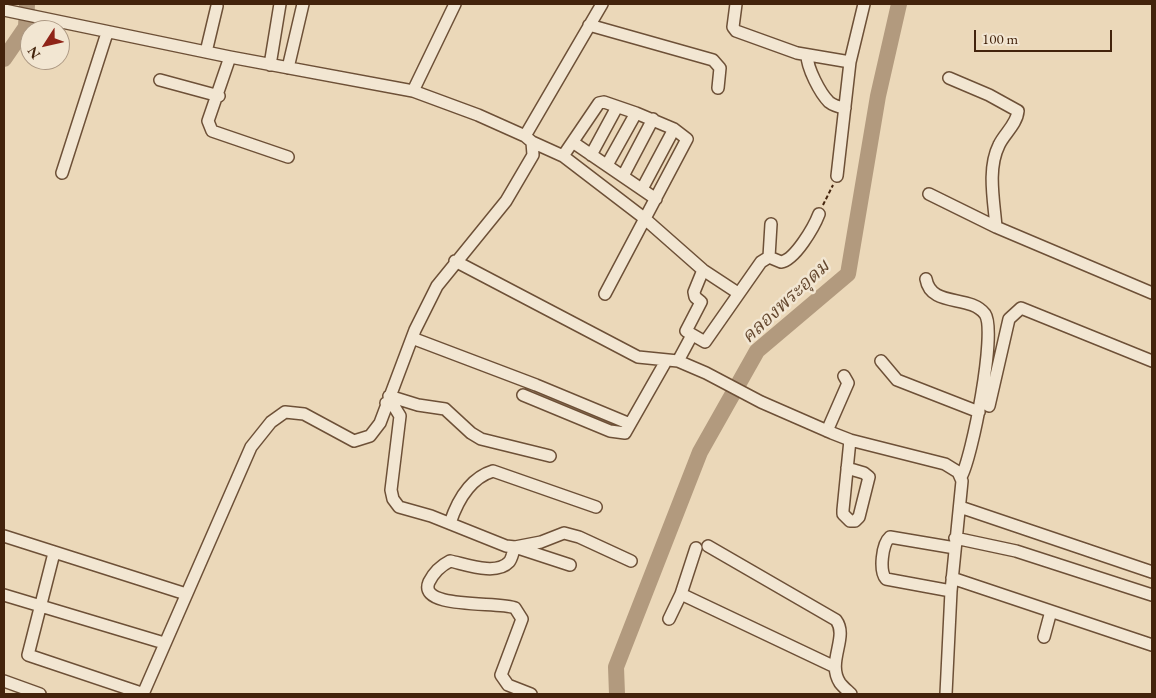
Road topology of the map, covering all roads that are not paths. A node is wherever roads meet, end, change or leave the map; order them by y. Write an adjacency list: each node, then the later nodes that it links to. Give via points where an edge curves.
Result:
1 (280, 4): 15 (street)
2 (303, 4): 16 (street)
3 (455, 4): 20 (street)
4 (602, 4): 9 (street)
5 (736, 4): 12 (street, via 733,27 736,31)
6 (864, 4): 14 (street)
7 (217, 6): 11 (street)
8 (7, 12): 10 (street)
9 (589, 25): 19 (street, via 713,60 720,68); 27 (street)
10 (107, 33): 11 (street); 33 (street)
11 (206, 52): 13 (street)
12 (807, 55): 14 (street); 23 (street, via 808,69 827,100)
13 (230, 57): 15 (street); 21 (street)
14 (850, 62): 23 (street)
15 (270, 65): 16 (street)
16 (288, 68): 20 (street)
17 (949, 78): 43 (street, via 1018,111 999,146 993,167)
18 (160, 80): 21 (street)
19 (718, 88)
20 (413, 91): 27 (street, via 478,115)
21 (218, 96): 30 (street, via 208,121 212,131)
22 (617, 107): 24 (street); 28 (street, via 604,102 596,105); 29 (street)
23 (845, 108): 35 (street)
24 (636, 114): 25 (street); 32 (street)
25 (653, 120): 26 (street); 34 (street)
26 (674, 129): 37 (street); 39 (street, via 687,142)
27 (528, 139): 31 (street); 45 (street, via 533,155 506,201)
28 (574, 143): 29 (street); 31 (street)
29 (591, 155): 32 (street)
30 (288, 156)
31 (563, 156): 36 (street)
32 (609, 167): 34 (street); 36 (street)
33 (62, 173)
34 (623, 176): 37 (street)
35 (837, 176)
36 (602, 186): 41 (street)
37 (642, 189): 39 (street)
38 (929, 194): 43 (street)
39 (656, 199): 41 (street)
40 (819, 214): 44 (street, via 813,229 789,259 781,262)
41 (644, 218): 46 (street); 50 (street)
42 (771, 224): 44 (street)
43 (996, 227): 49 (street)
44 (769, 258): 48 (street, via 761,262)
45 (455, 261): 52 (street, via 437,286); 53 (street, via 638,357)
46 (703, 270): 48 (street); 51 (street, via 694,292 700,302 686,331)
47 (926, 279): 61 (street, via 927,287 935,294 967,304 985,314 989,340)
48 (738, 293): 51 (street, via 707,341)
49 (1152, 293)
50 (605, 294)
51 (692, 336): 54 (street)
52 (412, 338): 59 (street); 62 (street)
53 (666, 361): 54 (street); 62 (street)
54 (678, 361): 63 (street)
55 (881, 361): 61 (street, via 897,380)
56 (1152, 361): 60 (street, via 1021,308 1009,319)
57 (844, 376): 63 (street, via 848,383)
58 (523, 395): 62 (street, via 622,434)
59 (388, 400): 65 (street, via 445,409 481,439); 70 (street, via 400,416 391,490 396,504); 80 (street, via 380,423 370,436 354,441 304,414 285,412 271,422 251,447)
60 (990, 406)
61 (979, 412): 67 (street, via 969,458)
62 (630, 424)
63 (827, 431): 64 (street)
64 (850, 440): 66 (street); 67 (street, via 945,464)
65 (550, 456)
66 (847, 468)
67 (961, 477): 69 (street)
68 (596, 507): 70 (street, via 493,470 458,499)
69 (960, 507): 72 (street); 77 (street)
70 (450, 523): 73 (street, via 493,542)
71 (4, 536): 74 (street)
72 (955, 543): 78 (street); 79 (street, via 890,538 885,543 882,573 886,579); 83 (street, via 1016,550)
73 (515, 547): 75 (street, via 564,533 579,536); 76 (street); 94 (street, via 509,562 494,569 450,561 442,564 427,588 434,597 444,601 515,608 522,619 501,675 508,685)
74 (54, 552): 80 (street); 84 (street)
75 (631, 561)
76 (570, 565)
77 (1152, 572)
78 (952, 578): 79 (street); 85 (street)
79 (951, 591): 96 (street)
80 (186, 594): 88 (street)
81 (681, 594): 86 (street); 90 (street); 90 (street, via 702,547 836,620 840,636)
82 (4, 595): 84 (street)
83 (1152, 595)
84 (41, 606): 88 (street); 93 (street, via 28,654)
85 (1051, 611): 87 (street); 89 (street)
86 (669, 619)
87 (1044, 637)
88 (164, 643): 93 (street)
89 (1152, 645)
90 (835, 667): 95 (street, via 840,683)
91 (4, 681): 92 (street)
92 (40, 694)
93 (144, 694)
94 (531, 694)
95 (852, 694)
96 (946, 694)

